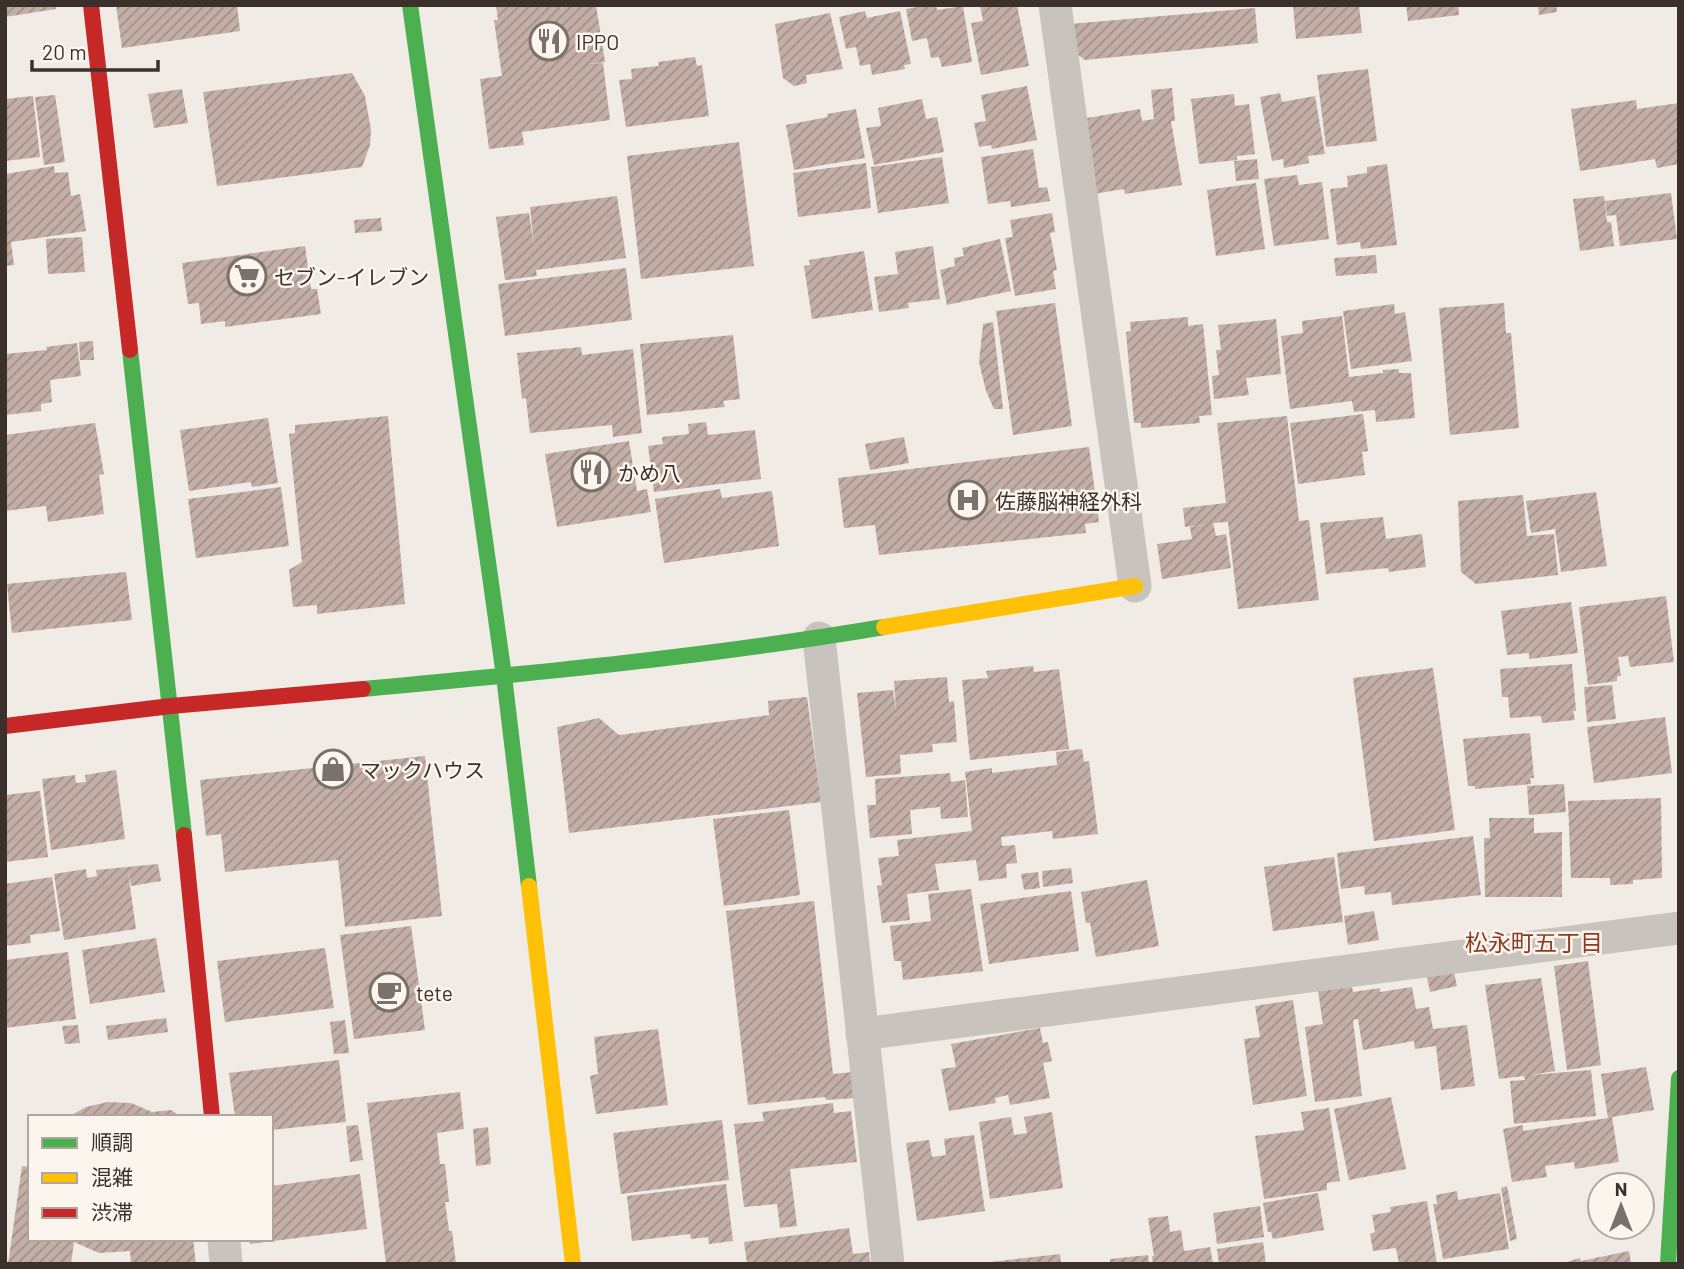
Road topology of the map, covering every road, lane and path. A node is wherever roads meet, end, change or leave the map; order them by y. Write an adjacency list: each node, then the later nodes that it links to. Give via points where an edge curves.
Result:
1 (91, 5): 7 (street)
2 (410, 5): 6 (street)
3 (1055, 5): 4 (street)
4 (1135, 586): 5 (street)
5 (819, 638): 6 (street); 10 (street)
6 (504, 676): 7 (street); 15 (street)
7 (171, 706): 8 (street); 12 (street)
8 (5, 726)
9 (1679, 928): 10 (street)
10 (862, 1034): 16 (street)
11 (1679, 1078): 17 (street)
12 (212, 1115)
13 (224, 1241): 14 (street)
14 (226, 1264)
15 (573, 1264)
16 (888, 1264)
17 (1668, 1264)

